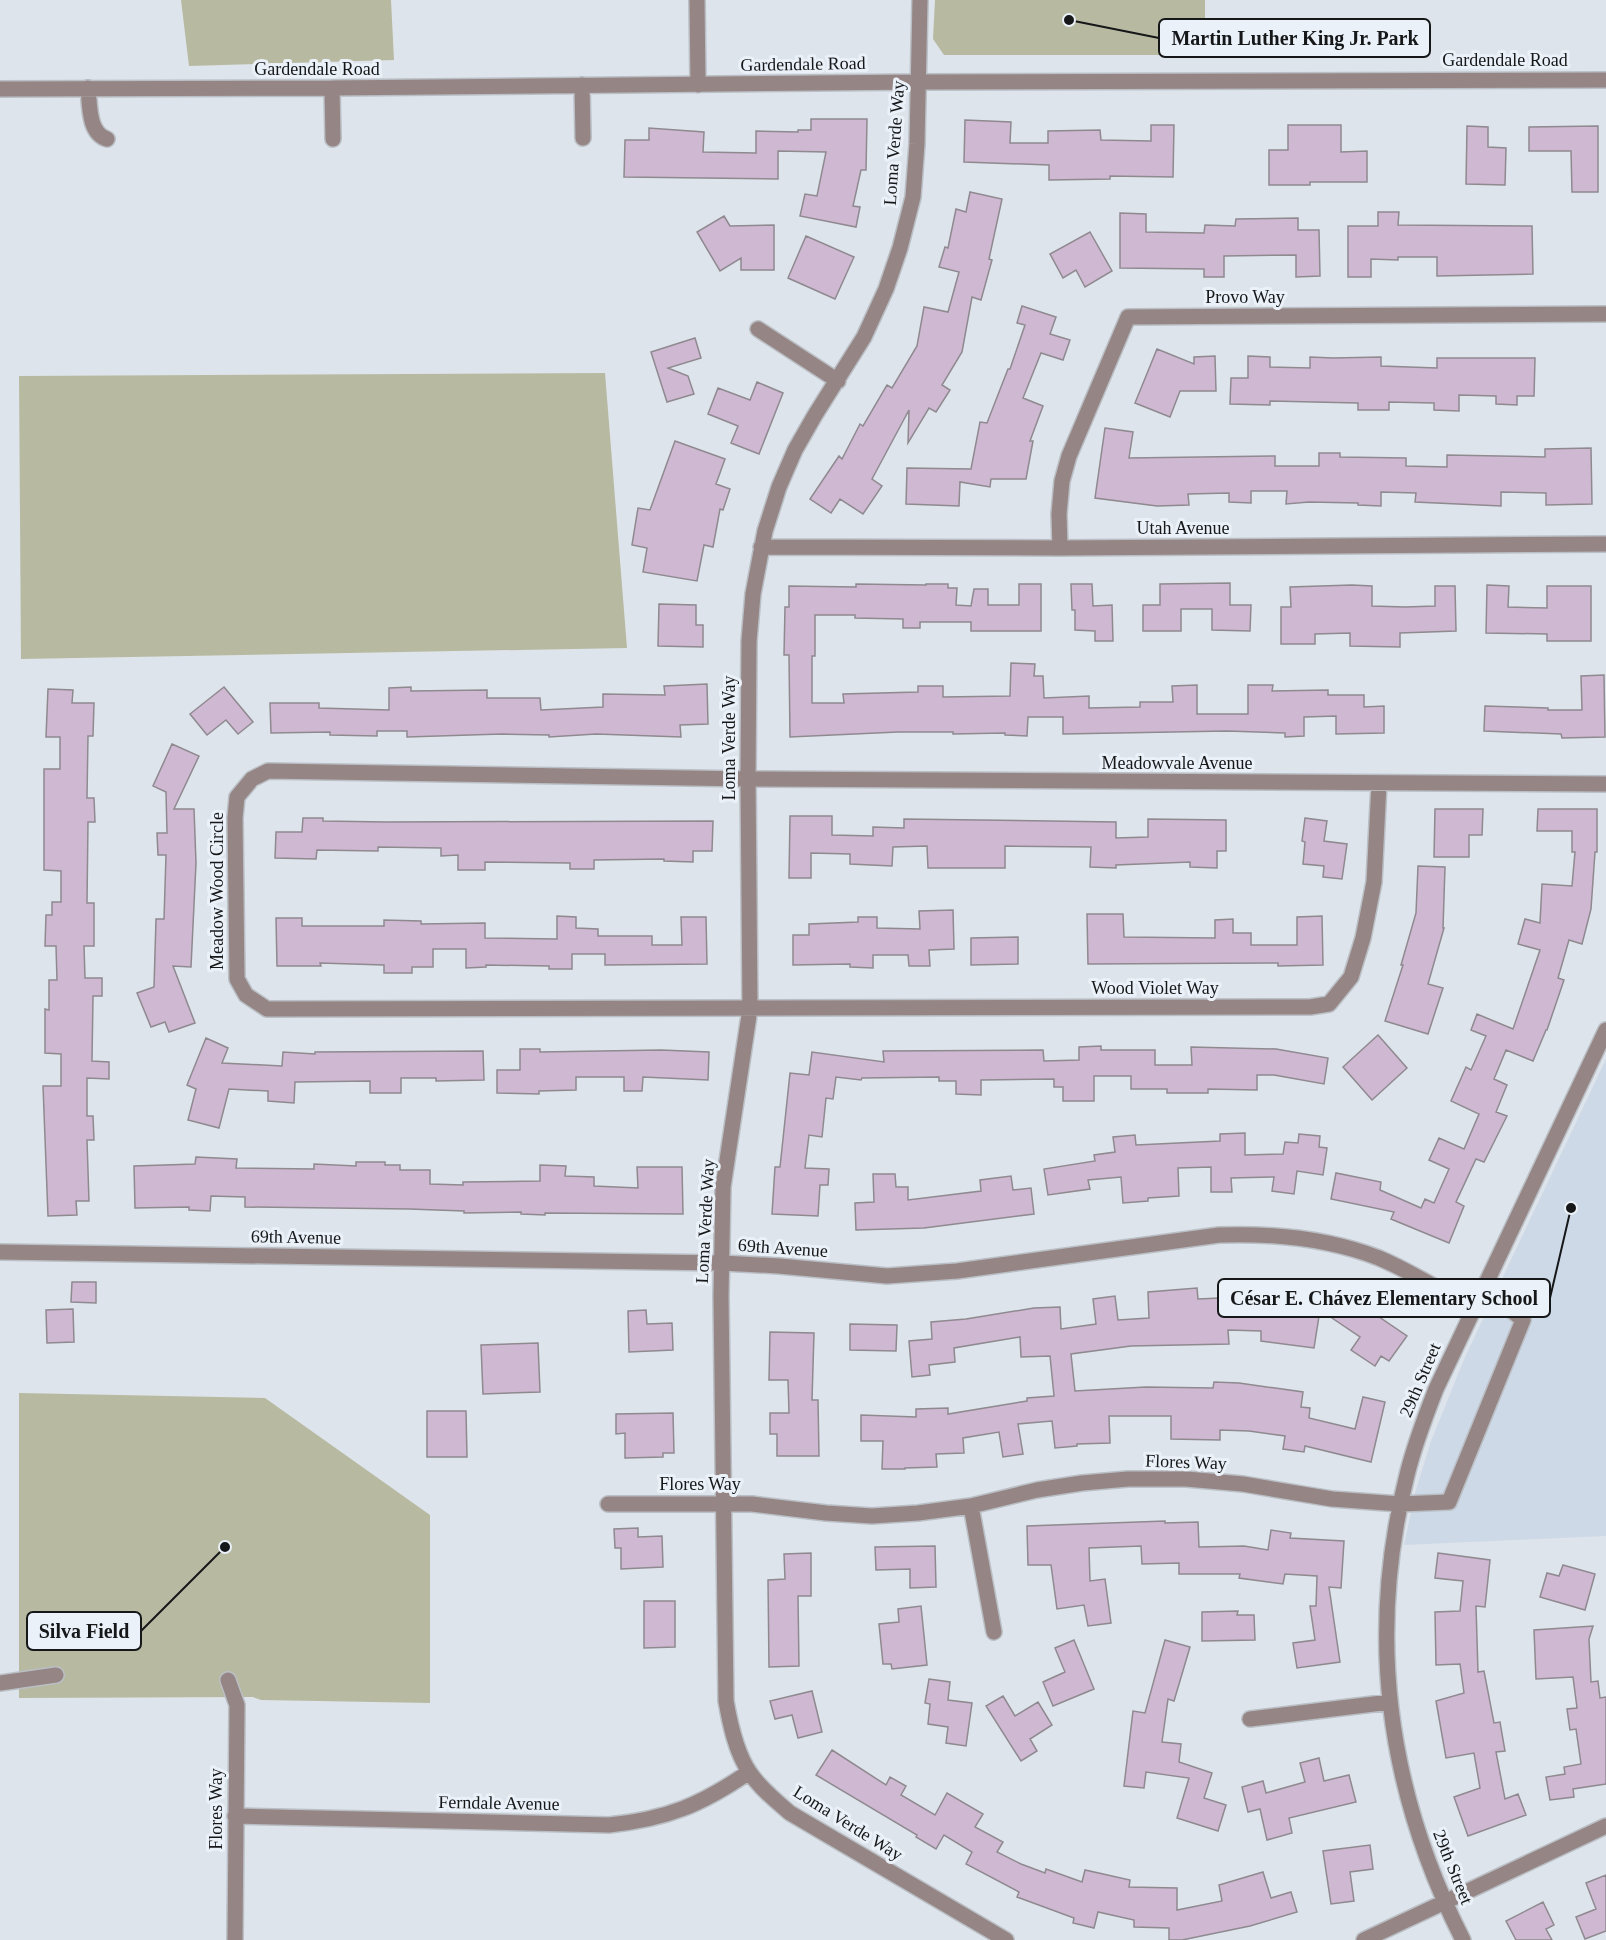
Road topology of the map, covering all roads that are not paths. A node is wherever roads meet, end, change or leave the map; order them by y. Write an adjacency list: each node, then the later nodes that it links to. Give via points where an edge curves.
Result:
1 (697, 0): 6 (street)
2 (920, 0): 4 (street, Loma Verde Way)
3 (1606, 80): 4 (street, Gardendale Road)
4 (918, 82): 6 (street, Gardendale Road); 15 (street, Loma Verde Way, via 913,197 900,248 886,289)
5 (582, 85): 6 (street, Gardendale Road); 8 (street, Gardendale Road); 10 (street)
6 (698, 85)
7 (88, 88): 8 (street, Gardendale Road); 9 (street, Gardendale Road); 11 (street, via 93,127)
8 (332, 88): 12 (street)
9 (0, 89)
10 (583, 138)
11 (107, 139)
12 (333, 139)
13 (1606, 314): 18 (street, Provo Way, via 1128,317 1069,456 1062,481)
14 (758, 329): 15 (street)
15 (838, 381): 17 (street, Loma Verde Way, via 795,450)
16 (1606, 544): 18 (street, Utah Avenue)
17 (761, 547): 18 (street, Utah Avenue); 19 (street, Loma Verde Way, via 749,641)
18 (1060, 548)
19 (748, 779): 20 (street, Meadowvale Avenue); 22 (street, Loma Verde Way); 22 (street, Meadow Wood Circle, via 268,771 252,778 237,797 235,818 237,980 246,995 267,1009)
20 (1379, 784): 21 (street, Meadowvale Avenue); 22 (street, Wood Violet Way, via 1370,909 1352,977 1329,1004)
21 (1606, 784)
22 (750, 1009): 25 (street, Loma Verde Way, via 723,1187)
23 (1606, 1030): 26 (street, 29th Street)
24 (0, 1252): 25 (street, 69th Avenue)
25 (722, 1263): 27 (street, 69th Avenue, via 887,1276 957,1271 1255,1233 1338,1245 1378,1258); 29 (street, Loma Verde Way)
26 (1483, 1287): 27 (street, 29th Street); 30 (street, Flores Way, via 1523,1320 1449,1502)
27 (1473, 1309): 30 (street, 29th Street, via 1428,1410)
28 (608, 1504): 29 (street, Flores Way)
29 (725, 1504): 31 (street, Flores Way, via 872,1516); 38 (street, Loma Verde Way, via 726,1701)
30 (1400, 1504): 31 (street, Flores Way, via 1332,1499 1243,1484 1140,1479 1048,1488); 36 (street, 29th Street, via 1387,1605)
31 (971, 1506): 32 (street)
32 (994, 1632)
33 (56, 1675): 35 (street)
34 (228, 1680): 39 (street, Flores Way, via 237,1705)
35 (0, 1683)
36 (1390, 1702): 37 (street); 41 (street, 29th Street, via 1405,1792)
37 (1250, 1719)
38 (749, 1772): 39 (street, Ferndale Avenue, via 701,1802 668,1815 609,1825); 43 (street, Loma Verde Way, via 805,1823)
39 (235, 1816): 42 (street, Flores Way)
40 (1606, 1826): 41 (street)
41 (1444, 1902): 44 (street); 45 (street, 29th Street)
42 (235, 1940)
43 (1006, 1940)
44 (1364, 1940)
45 (1463, 1940)

